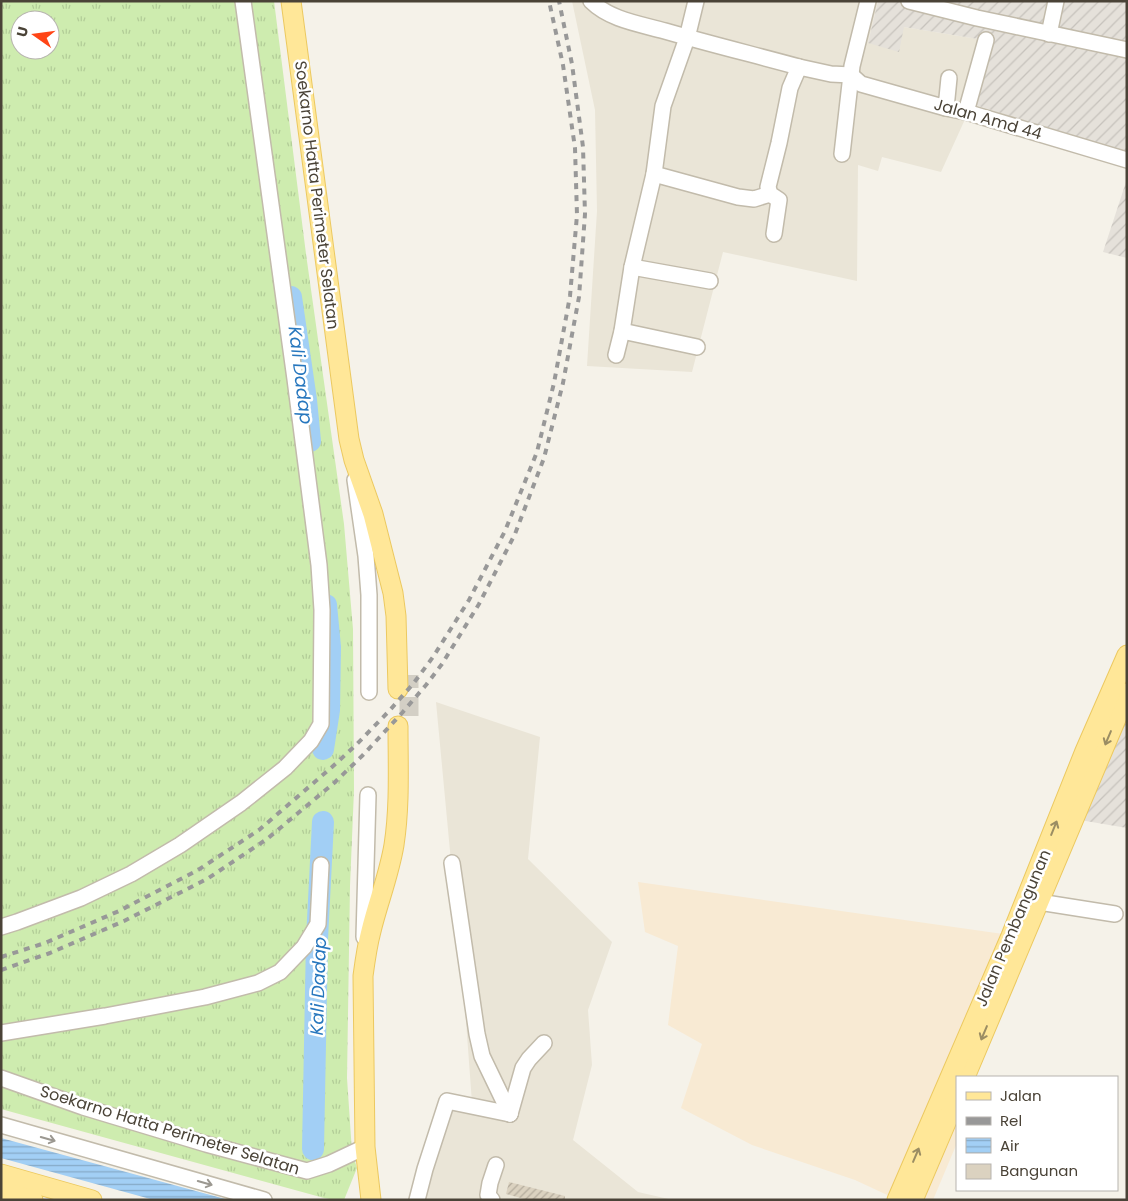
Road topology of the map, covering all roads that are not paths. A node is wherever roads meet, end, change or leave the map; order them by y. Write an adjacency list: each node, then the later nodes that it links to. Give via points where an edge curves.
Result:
1 (242, 1): 37 (street, via 319,566 321,724 311,741 284,768 180,846 81,898)
2 (291, 1): 27 (main road, Soekarno Hatta Perimeter Selatan)
3 (591, 1): 9 (street, via 612,16)
4 (696, 1): 9 (street)
5 (868, 1): 13 (street)
6 (909, 1): 8 (street)
7 (1056, 1): 8 (street)
8 (1050, 34): 11 (street)
9 (687, 38): 12 (street); 19 (street, via 663,106)
10 (986, 40): 16 (street)
11 (1127, 50)
12 (799, 67): 13 (street); 20 (street, via 790,88 768,187)
13 (851, 75): 15 (street, Jalan Amd 44, via 861,84); 17 (street)
14 (949, 78): 15 (street)
15 (946, 108): 16 (street, Jalan Amd 44)
16 (966, 112): 18 (street, Jalan Amd 44)
17 (842, 154)
18 (1127, 160)
19 (654, 174): 20 (street, via 738,197 754,199); 22 (street)
20 (770, 194): 21 (street, via 779,200)
21 (774, 234)
22 (632, 268): 23 (street); 24 (street)
23 (710, 281)
24 (622, 331): 25 (street); 26 (street)
25 (697, 347)
26 (616, 355)
27 (342, 388): 28 (main road, Soekarno Hatta Perimeter Selatan); 28 (main road, Soekarno Hatta Perimeter Selatan, via 355,436 383,508 404,588 408,620 404,682 393,593)
28 (349, 439): 30 (street, via 366,556 370,620)
29 (1127, 655): 59 (main road, Jalan Pembangunan, one-way to 29)
30 (369, 692)
31 (1127, 693): 35 (main road, Jalan Pembangunan, one-way to 35)
32 (368, 795): 38 (street)
33 (452, 863): 45 (street, via 482,1056)
34 (321, 865): 40 (street, via 318,924 304,947 280,972 258,983 205,997)
35 (1040, 902): 36 (street); 42 (main road, Jalan Pembangunan, one-way to 42)
36 (1115, 914)
37 (1, 927)
38 (364, 976): 39 (main road); 39 (main road, via 371,930 394,846 404,721 409,796 405,847 369,976)
39 (363, 1011): 47 (main road)
40 (1, 1033)
41 (544, 1043): 45 (street, via 523,1068)
42 (965, 1076)
43 (1, 1078): 47 (street, Soekarno Hatta Perimeter Selatan, via 168,1133 308,1171)
44 (956, 1099): 60 (main road)
45 (510, 1114): 57 (street, via 447,1101)
46 (1, 1125): 54 (street, one-way to 54)
47 (365, 1147): 49 (main road)
48 (496, 1165): 58 (street, via 488,1195)
49 (368, 1171): 55 (street); 56 (main road)
50 (1, 1174): 53 (main road)
51 (1, 1192): 52 (main road)
52 (33, 1200)
53 (92, 1200)
54 (264, 1200)
55 (365, 1200)
56 (371, 1200)
57 (417, 1200)
58 (492, 1200)
59 (897, 1200)
60 (913, 1200)

